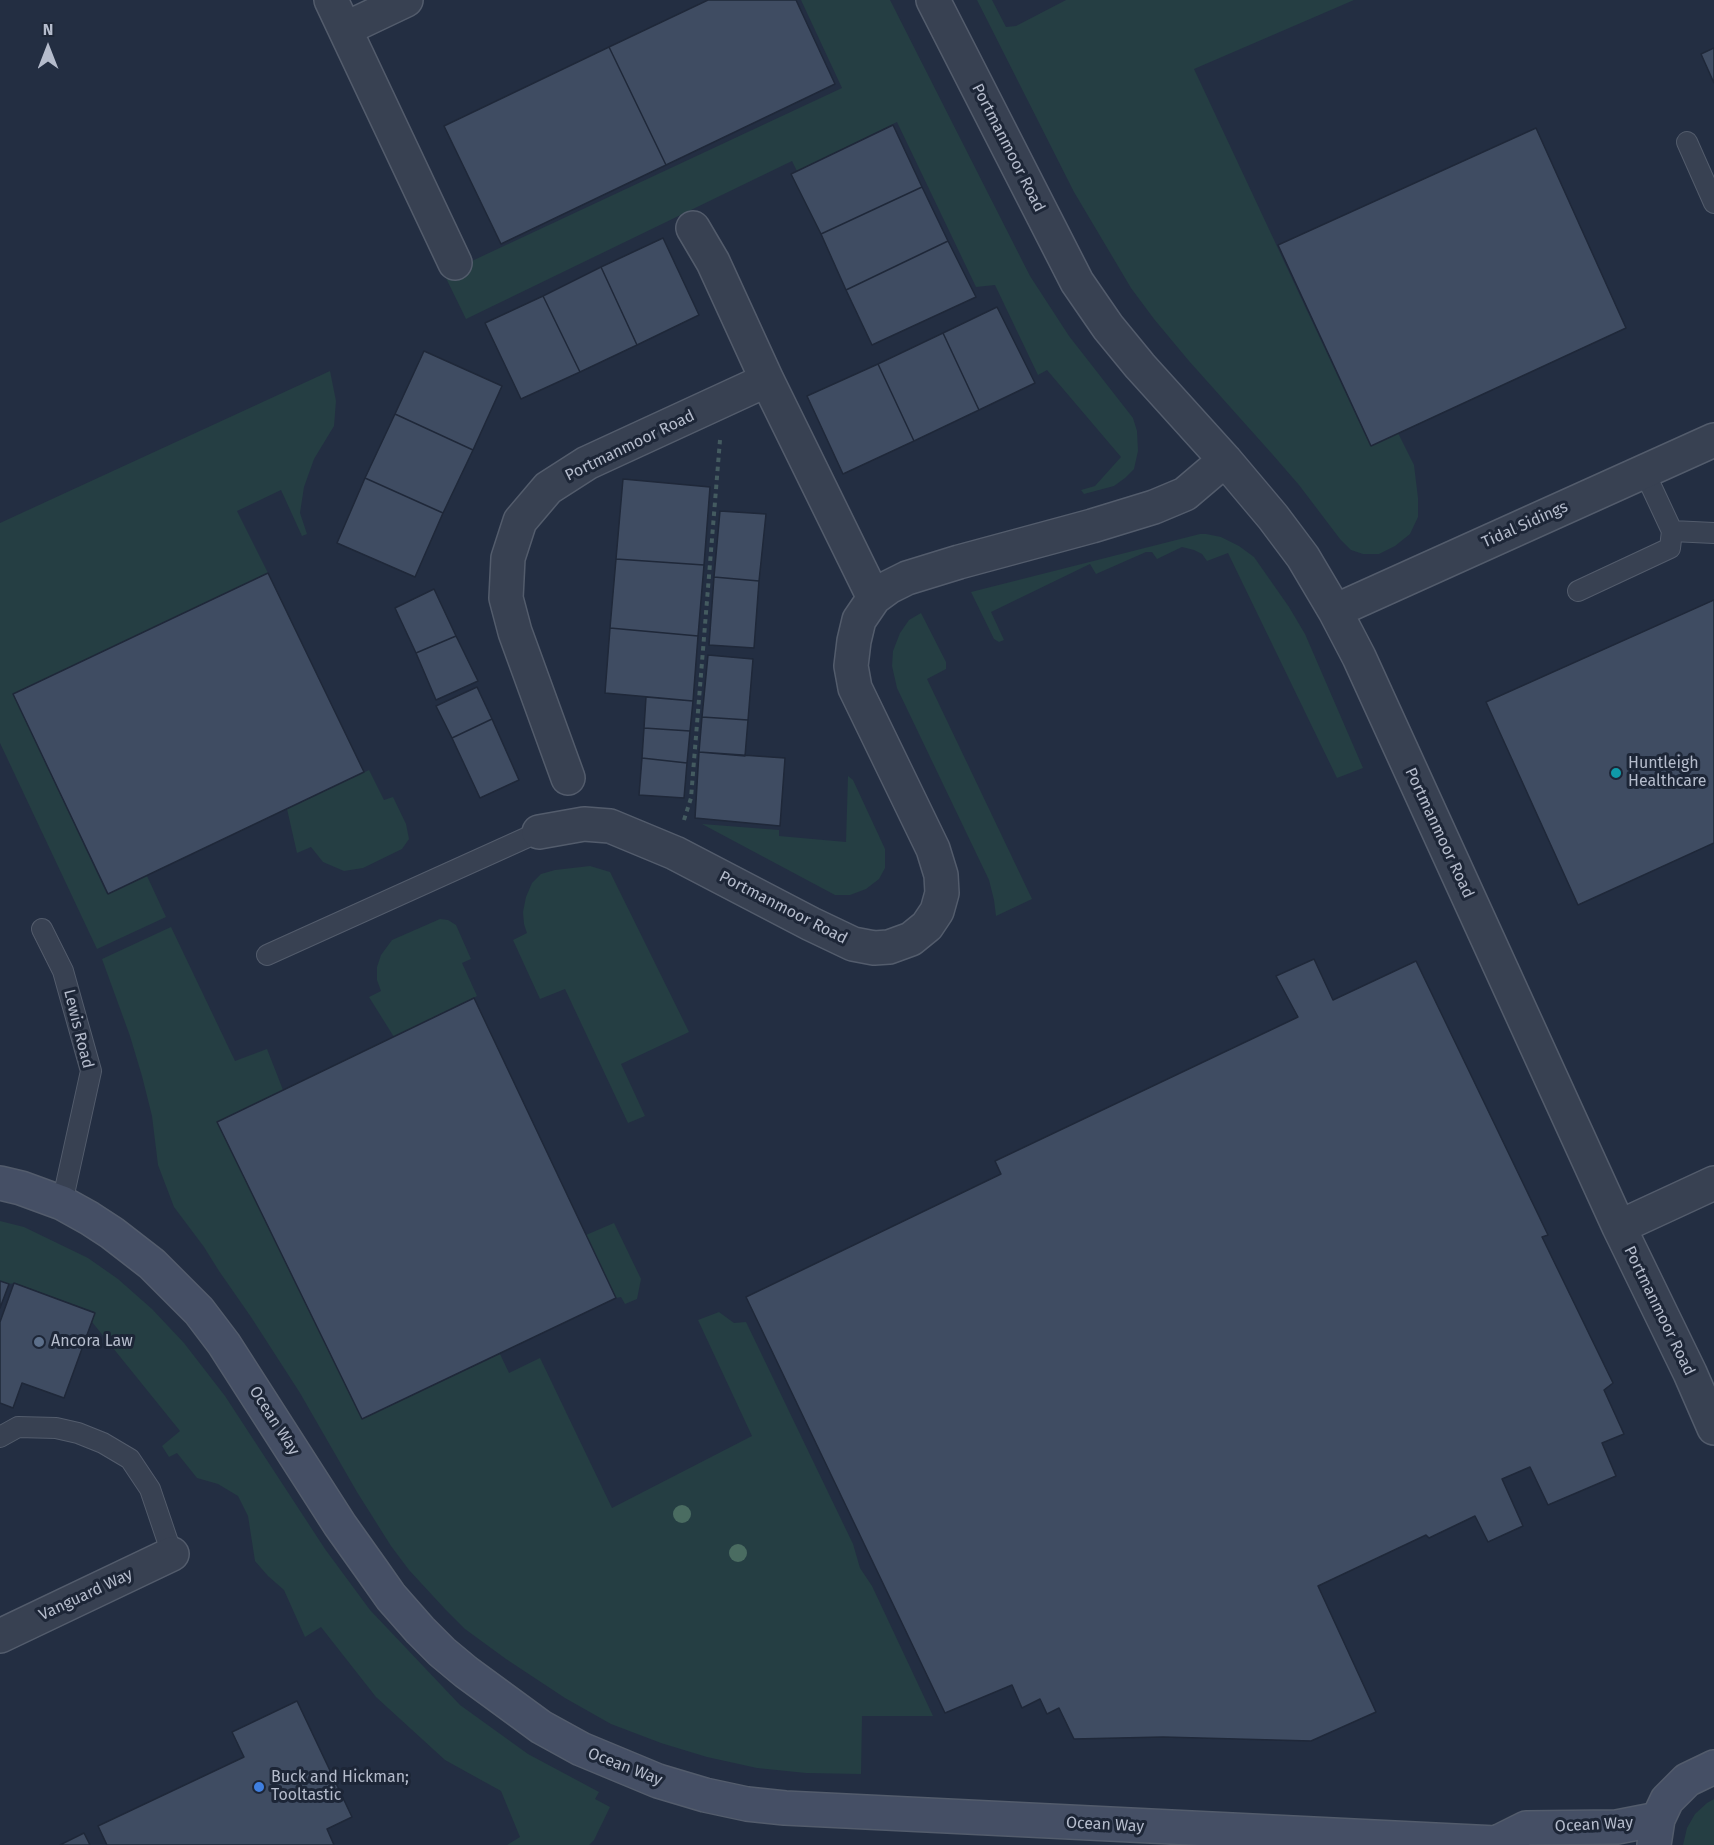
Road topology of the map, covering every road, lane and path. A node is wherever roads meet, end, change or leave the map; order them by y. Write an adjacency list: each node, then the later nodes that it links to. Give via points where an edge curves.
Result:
1 (331, 0): 4 (street)
2 (406, 0): 4 (street)
3 (933, 0): 12 (street, Portmanmoor Road, via 1077,282 1140,366)
4 (345, 29): 8 (street)
5 (1687, 142): 6 (lane)
6 (1714, 203)
7 (693, 228): 9 (street, via 713,262)
8 (455, 263)
9 (767, 381): 10 (street, Portmanmoor Road); 17 (street)
10 (716, 403): 19 (street, Portmanmoor Road, via 587,463 548,488 520,521 508,558 507,598 515,632); 21 (path, via 720,437 691,798)
11 (1714, 440): 13 (street, Tidal Sidings)
12 (1225, 460): 17 (street, Portmanmoor Road, via 1185,494 1154,507 908,578); 18 (street, Portmanmoor Road, via 1303,557)
13 (1644, 471): 14 (lane); 18 (street, Tidal Sidings)
14 (1672, 531): 15 (lane); 16 (lane, via 1670,548)
15 (1714, 533)
16 (1578, 591)
17 (874, 598): 21 (street, Portmanmoor Road, via 859,620 851,666 855,688 933,849 941,875 938,910 927,926 911,939 889,947 853,944)
18 (1335, 611): 27 (street, Portmanmoor Road)
19 (568, 778)
20 (539, 832): 21 (street, Portmanmoor Road, via 584,824 610,826); 23 (lane)
21 (675, 853)
22 (42, 929): 26 (lane, Lewis Road, via 63,971 91,1071)
23 (267, 955)
24 (0, 1183): 26 (street, Ocean Way)
25 (1714, 1183): 27 (street, Portmanmoor Road)
26 (62, 1203): 34 (street, Ocean Way, via 112,1233 152,1264 199,1311 340,1525 391,1597 420,1630 505,1701 581,1749 658,1781 705,1795 785,1808)
27 (1619, 1227): 28 (street, Portmanmoor Road)
28 (1714, 1428)
29 (0, 1437): 30 (lane, via 18,1427 56,1428 103,1443 130,1459 150,1489)
30 (172, 1554): 31 (street, Vanguard Way)
31 (0, 1636)
32 (1713, 1764): 33 (street, via 1687,1780 1667,1800)
33 (1656, 1832): 34 (street, Ocean Way, via 1617,1827 1526,1828)
34 (1498, 1844)

